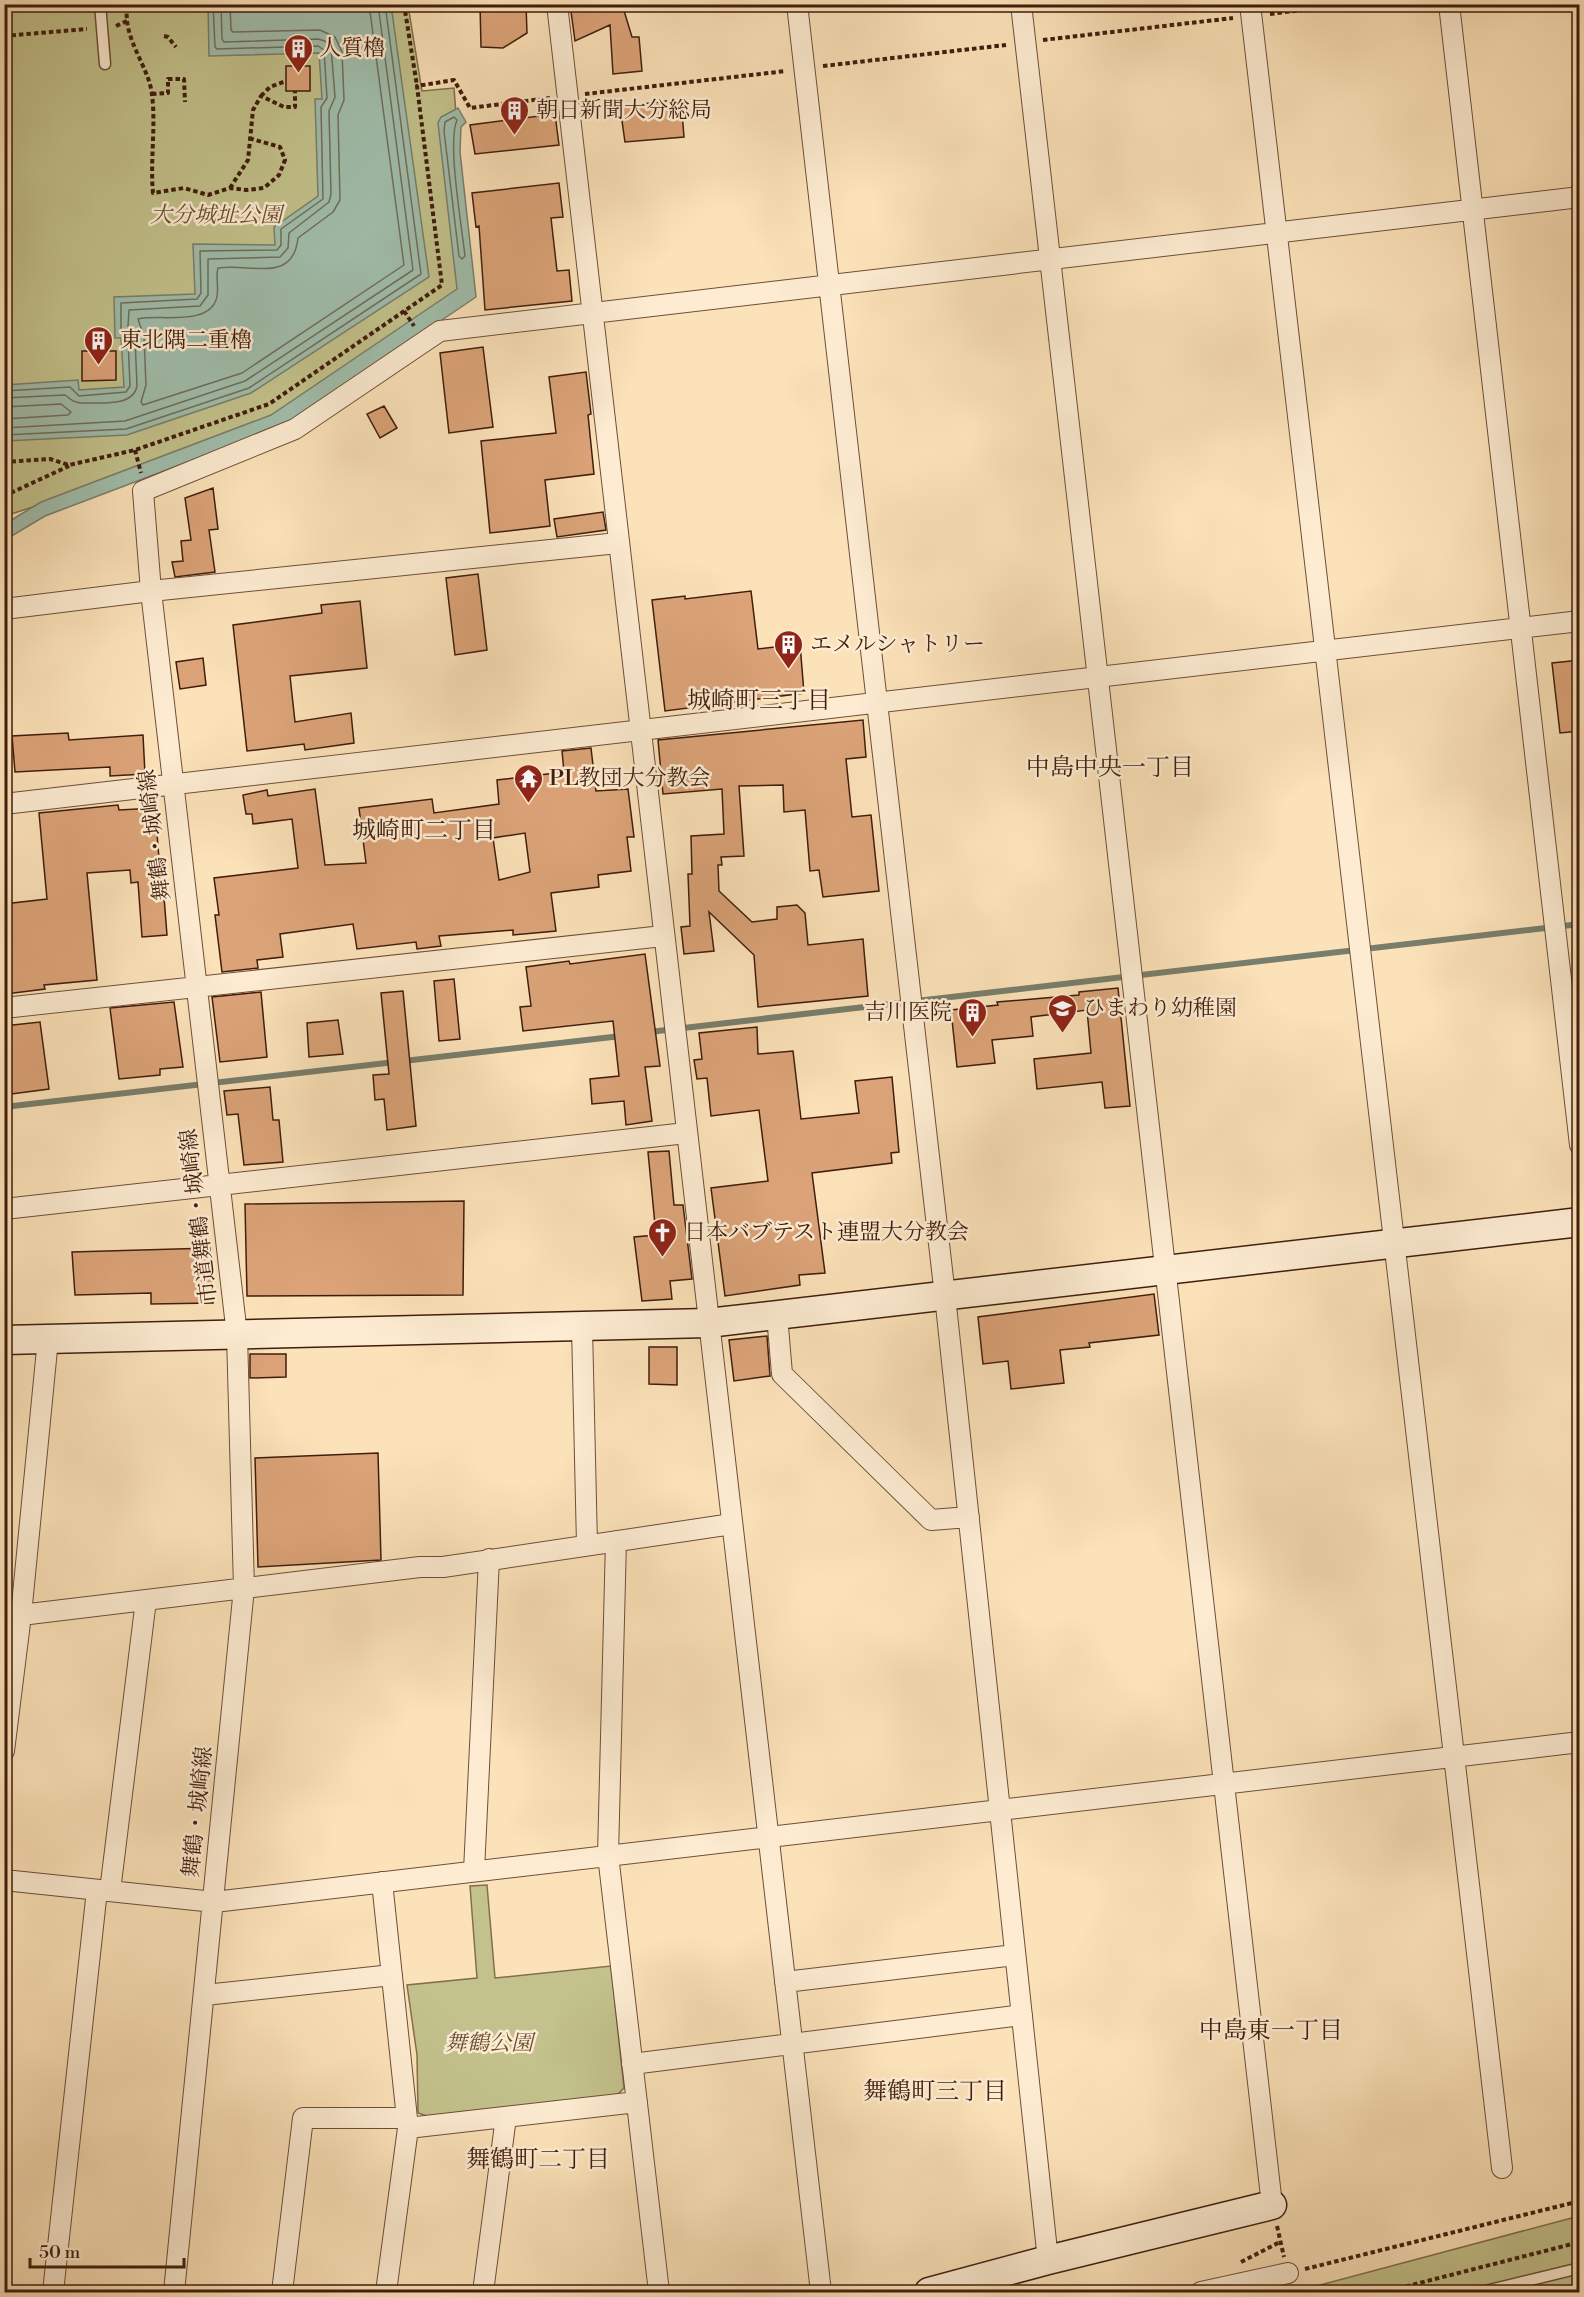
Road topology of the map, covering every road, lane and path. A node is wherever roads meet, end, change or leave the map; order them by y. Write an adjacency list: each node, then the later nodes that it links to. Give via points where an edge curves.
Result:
1 (100, 4): 11 (lane)
2 (126, 4): 10 (path)
3 (404, 4): 19 (path)
4 (557, 4): 23 (street)
5 (797, 4): 17 (street)
6 (1021, 4): 14 (street)
7 (1350, 4): 9 (path)
8 (1449, 4): 28 (street)
9 (1250, 10): 14 (path); 29 (street)
10 (127, 21): 11 (path); 21 (path)
11 (101, 28): 12 (path); 16 (lane)
12 (4, 36)
13 (164, 36): 15 (path)
14 (1025, 43): 17 (path); 30 (street)
15 (176, 47)
16 (105, 64)
17 (804, 68): 23 (path); 31 (street)
18 (286, 81): 22 (path, via 270,87)
19 (417, 86): 23 (path, via 454,80 470,108); 32 (path, via 442,285)
20 (294, 91): 22 (path, via 295,107 284,107)
21 (152, 94): 24 (path, via 168,93 168,79 184,79); 26 (path, via 153,193 184,188 208,195)
22 (261, 96): 25 (path, via 254,110)
23 (567, 96): 33 (street)
24 (185, 102)
25 (252, 139): 26 (path, via 248,160); 26 (path, via 280,147 285,160 279,175 264,188)
26 (230, 188)
27 (1580, 197): 28 (street)
28 (1472, 210): 29 (street); 44 (street)
29 (1276, 233): 30 (street); 45 (street)
30 (1050, 260): 31 (street); 46 (street)
31 (829, 286): 33 (street); 47 (street)
32 (404, 311): 34 (path); 35 (path, via 269,404)
33 (592, 314): 40 (street); 41 (street, 舞鶴・城崎線, via 440,331 295,429 143,491)
34 (410, 320)
35 (135, 450): 36 (path); 38 (path)
36 (138, 459)
37 (4, 462): 38 (path, via 50,459)
38 (69, 465): 39 (path)
39 (4, 496)
40 (618, 543): 41 (street); 48 (street)
41 (151, 591): 42 (street); 49 (street, 舞鶴・城崎線)
42 (4, 609)
43 (1580, 621): 44 (street)
44 (1520, 628): 45 (street); 56 (street)
45 (1325, 651): 46 (street); 60 (street)
46 (1097, 677): 47 (street); 61 (street)
47 (878, 703): 48 (street); 62 (street)
48 (640, 730): 49 (street); 51 (street)
49 (173, 784): 50 (street); 52 (street, 舞鶴・城崎線)
50 (4, 804)
51 (663, 936): 52 (street); 55 (street)
52 (197, 988): 53 (street); 54 (street, 舞鶴・城崎線)
53 (4, 1008)
54 (207, 1082): 57 (street, 市道舞鶴・城崎線)
55 (686, 1133): 57 (street); 64 (street)
56 (1580, 1145)
57 (219, 1184): 58 (street); 66 (street, 市道舞鶴・城崎線)
58 (4, 1209)
59 (1580, 1222): 60 (street)
60 (1394, 1244): 61 (street); 79 (street)
61 (1165, 1270): 62 (street); 80 (street)
62 (945, 1296): 63 (street); 69 (street)
63 (777, 1315): 64 (street); 69 (street, via 782,1374 931,1520)
64 (708, 1323): 65 (street); 70 (street)
65 (582, 1327): 66 (street); 72 (street)
66 (237, 1335): 67 (street); 74 (street, 舞鶴・城崎線)
67 (48, 1339): 68 (street); 76 (street)
68 (4, 1340)
69 (969, 1517): 81 (street)
70 (732, 1524): 71 (street); 82 (street)
71 (616, 1541): 72 (street); 83 (street)
72 (587, 1545): 73 (street)
73 (489, 1559): 74 (street); 84 (street)
74 (244, 1588): 75 (street); 88 (street, 舞鶴・城崎線)
75 (146, 1600): 76 (street); 87 (street)
76 (13, 1614): 78 (street)
77 (1580, 1742): 79 (street)
78 (4, 1751)
79 (1454, 1756): 80 (street); 99 (street)
80 (1224, 1783): 81 (street); 101 (street)
81 (1000, 1809): 82 (street); 89 (street)
82 (768, 1836): 83 (street); 91 (street)
83 (608, 1855): 84 (street); 95 (street)
84 (474, 1871): 86 (street)
85 (4, 1880): 87 (street)
86 (382, 1882): 88 (street); 90 (street)
87 (103, 1890): 88 (street); 106 (street)
88 (214, 1902): 92 (street, 舞鶴・城崎線)
89 (1015, 1955): 91 (street); 93 (street)
90 (392, 1976): 92 (street); 98 (street)
91 (785, 1982): 94 (street)
92 (205, 1995): 107 (street, 舞鶴・城崎線)
93 (1022, 2015): 94 (street); 103 (street)
94 (792, 2044): 95 (street); 112 (street)
95 (632, 2064): 96 (street)
96 (637, 2102): 97 (street); 111 (street)
97 (506, 2117): 98 (street); 110 (street)
98 (408, 2123): 108 (street, via 303,2118); 109 (street)
99 (1502, 2168)
100 (1580, 2201): 105 (path)
101 (1272, 2205): 103 (street); 105 (path)
102 (1580, 2242): 115 (path)
103 (1048, 2260): 113 (street)
104 (1580, 2268): 116 (lane)
105 (1288, 2273): 114 (street)
106 (53, 2292)
107 (174, 2292)
108 (282, 2292)
109 (386, 2292)
110 (483, 2292)
111 (659, 2292)
112 (821, 2292)
113 (929, 2292)
114 (1201, 2292)
115 (1384, 2292)
116 (1481, 2292)

